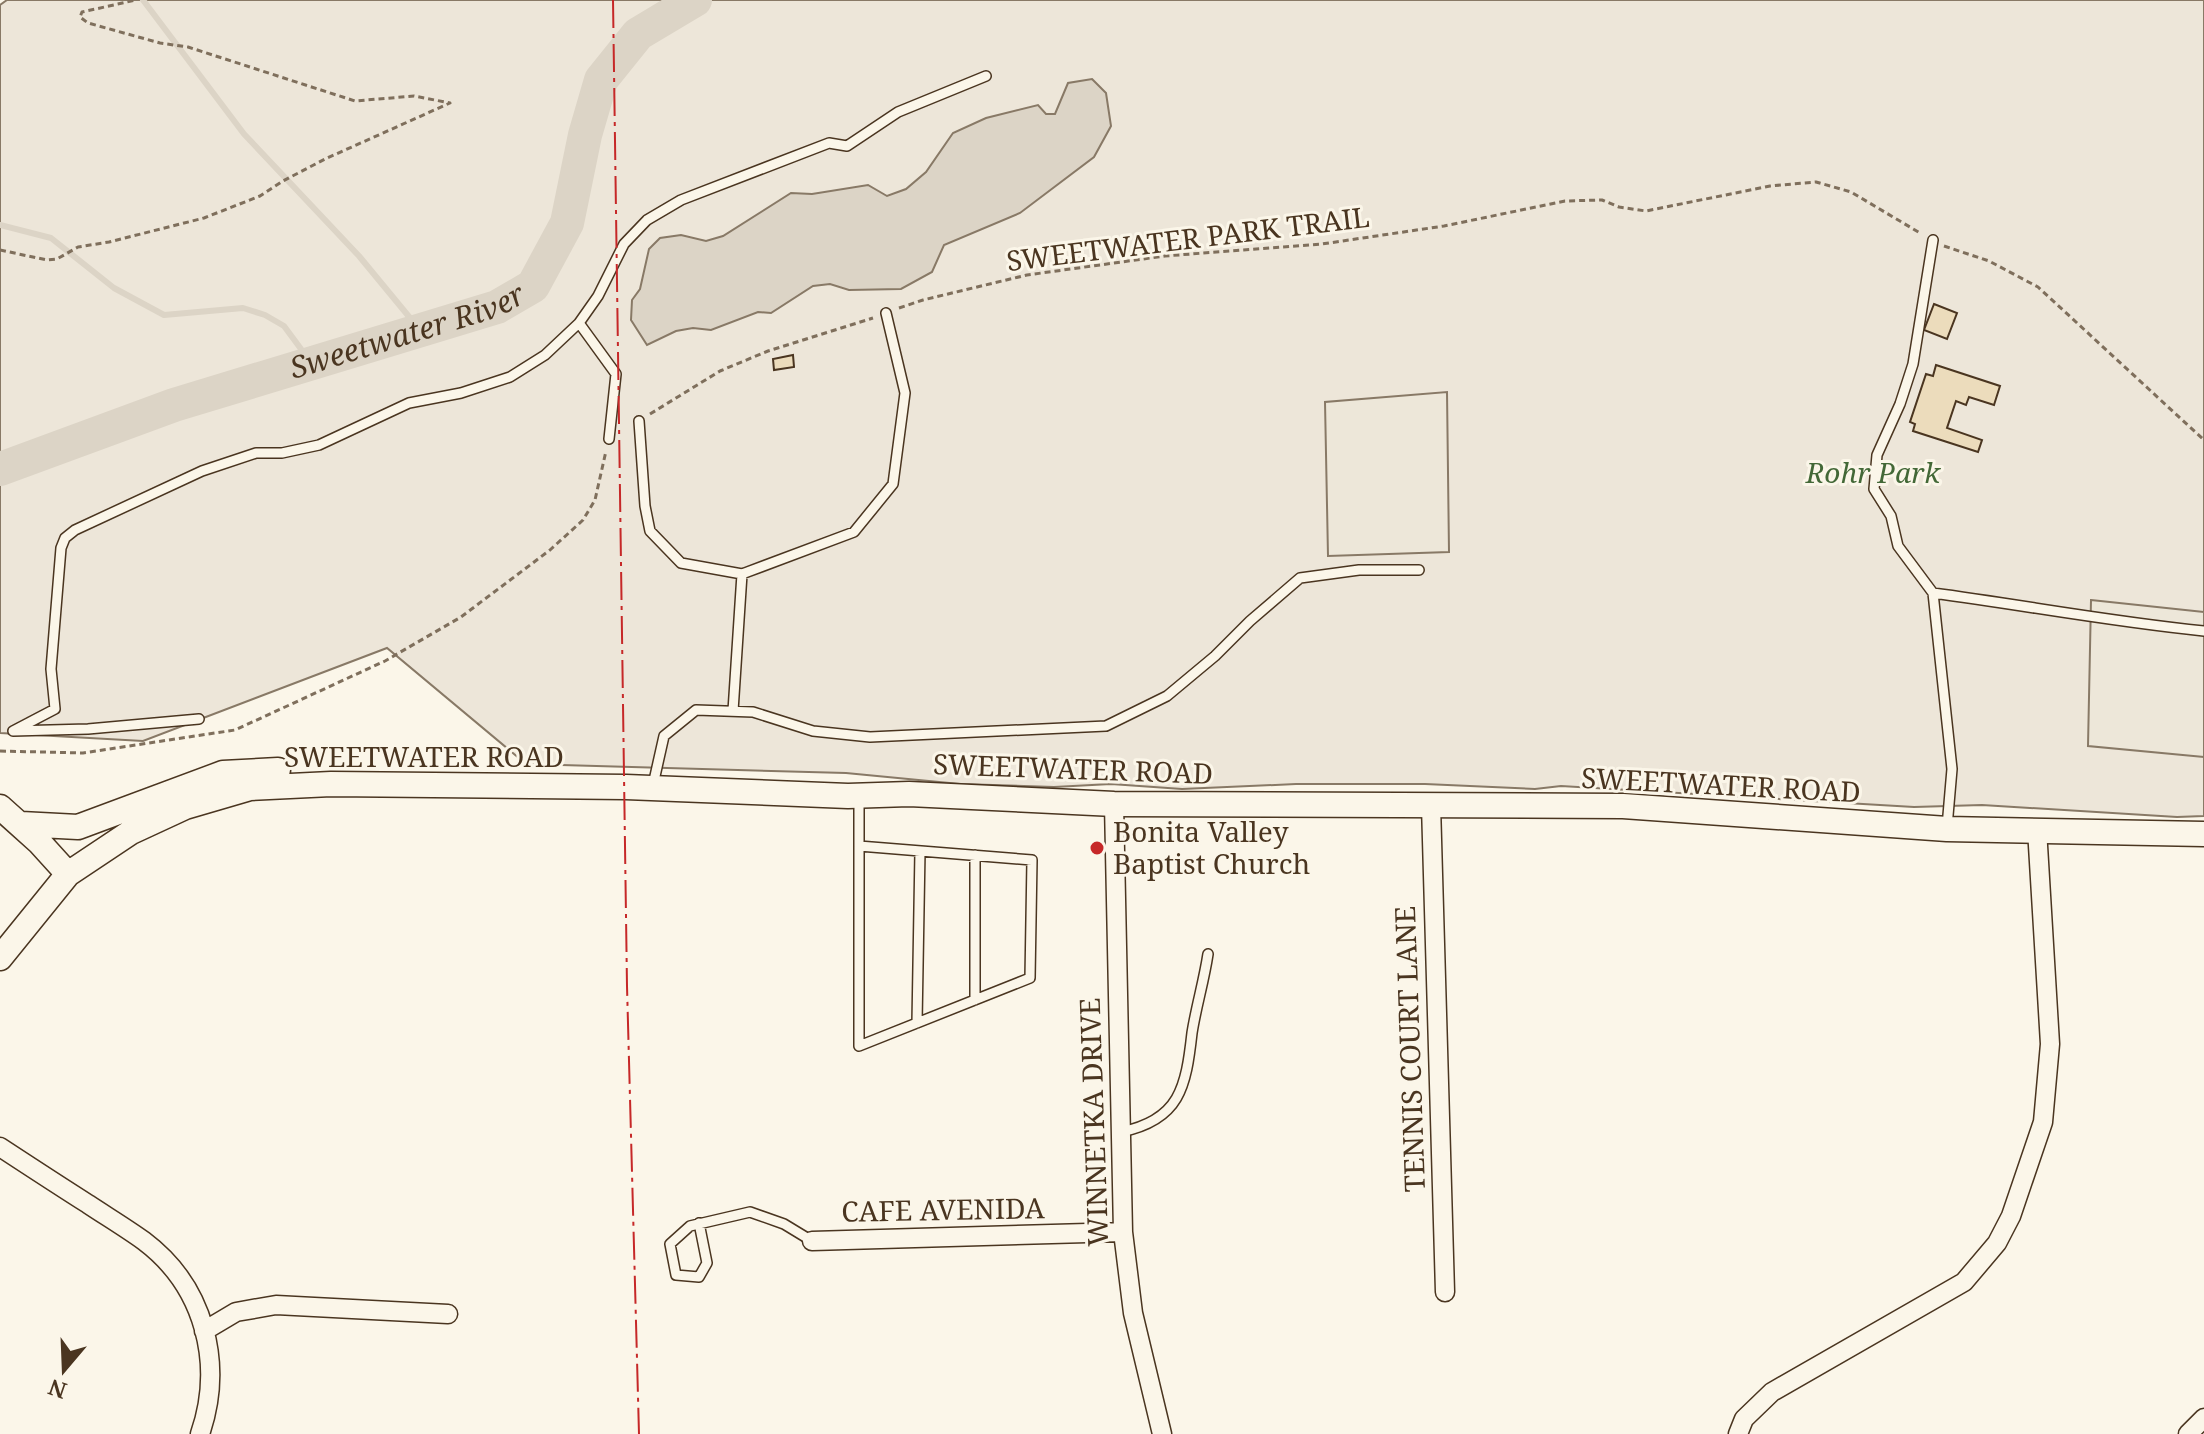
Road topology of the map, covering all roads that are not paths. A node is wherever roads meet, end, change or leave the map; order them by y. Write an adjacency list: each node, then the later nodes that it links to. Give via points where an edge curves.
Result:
1 (986, 76): 4 (lane, via 898,112 847,146 829,143 681,200 647,220 624,244)
2 (1933, 240): 9 (lane, via 1913,364 1877,455 1874,489 1891,516 1898,546)
3 (886, 313): 8 (lane, via 905,393 893,484 854,532)
4 (579, 323): 6 (lane, via 616,374); 12 (lane, via 545,355 510,377 409,403 310,448 256,453 202,471 65,538 51,657 55,709 13,731)
5 (639, 421): 8 (lane, via 650,531 681,563)
6 (609, 439)
7 (1419, 570): 11 (lane, via 1359,570 1300,578 1167,696 1106,726 870,737 813,731)
8 (742, 574): 11 (lane)
9 (1933, 593): 10 (lane); 20 (lane, via 1952,769)
10 (2204, 631)
11 (733, 711): 14 (lane, via 696,710 664,736)
12 (199, 719)
13 (331, 784): 14 (main road, SWEETWATER ROAD); 19 (main road, via 309,769 223,773 95,822 67,827); 26 (main road, SWEETWATER ROAD, via 250,788 185,807 131,832)
14 (652, 788): 15 (main road, SWEETWATER ROAD)
15 (859, 796): 16 (main road, SWEETWATER ROAD); 23 (lane)
16 (1114, 804): 17 (main road, SWEETWATER ROAD); 31 (street, WINNETKA DRIVE)
17 (1431, 805): 20 (main road, SWEETWATER ROAD, via 1623,806); 36 (street, TENNIS COURT LANE)
18 (0, 807): 19 (main road)
19 (21, 824): 26 (main road)
20 (1947, 829): 21 (main road, SWEETWATER ROAD)
21 (2037, 829): 22 (main road, SWEETWATER ROAD); 42 (street, via 2050,1044 2043,1122 2011,1216 1997,1243 1964,1282 1772,1392 1744,1419)
22 (2204, 834)
23 (859, 846): 24 (lane); 30 (lane, via 859,1046)
24 (920, 851): 25 (lane); 30 (lane)
25 (975, 855): 29 (lane); 29 (lane, via 1032,860 1030,978)
26 (68, 874): 28 (main road, SWEETWATER ROAD)
27 (1208, 954): 31 (lane, via 1191,1055 1177,1100 1144,1127)
28 (0, 958)
29 (975, 1000): 30 (lane)
30 (917, 1023)
31 (1121, 1132): 34 (street, WINNETKA DRIVE)
32 (0, 1147): 38 (street, via 145,1242 188,1291)
33 (699, 1223): 33 (lane, via 670,1244 676,1275 699,1277 707,1263); 35 (lane, via 750,1212)
34 (1123, 1232): 35 (street, CAFE AVENIDA); 41 (street, WINNETKA DRIVE, via 1133,1313)
35 (812, 1241)
36 (1445, 1292)
37 (448, 1314): 38 (street, via 276,1305 236,1312)
38 (204, 1331): 40 (street, via 211,1388)
39 (2204, 1418): 43 (street)
40 (200, 1434)
41 (1162, 1434)
42 (1738, 1434)
43 (2188, 1434)

